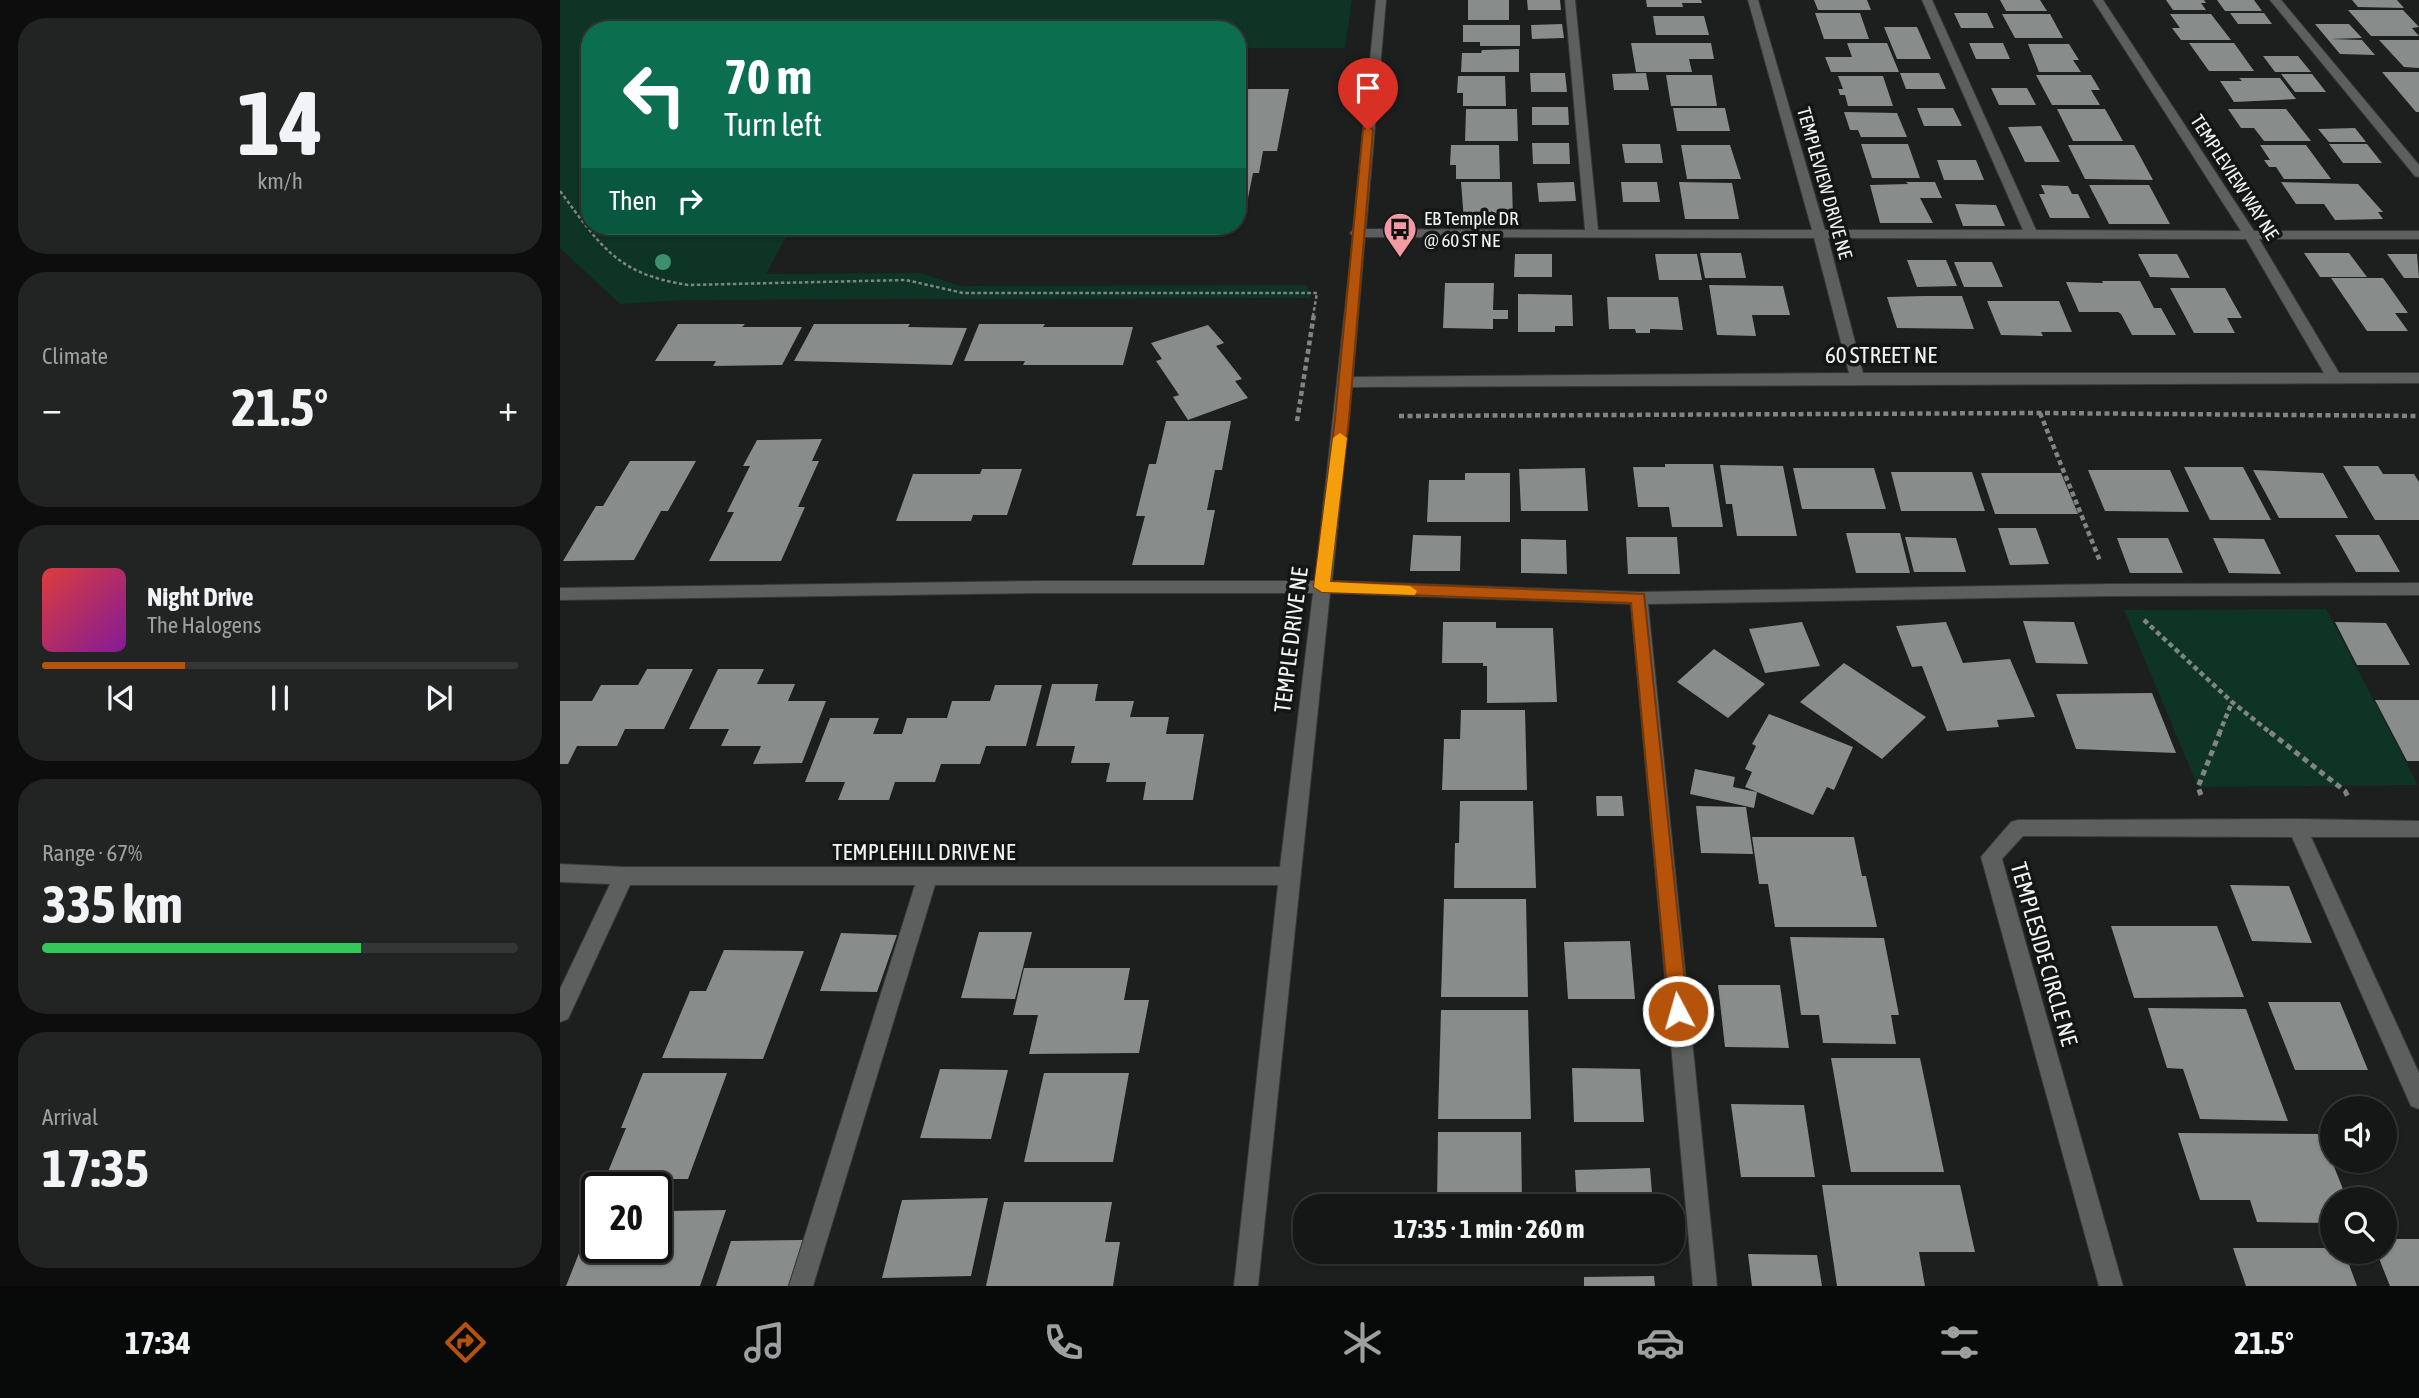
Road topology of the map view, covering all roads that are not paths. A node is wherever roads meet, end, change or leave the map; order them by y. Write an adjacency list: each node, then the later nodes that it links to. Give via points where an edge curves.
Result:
1 (1381, 0): 8 (street, TEMPLE DRIVE NE)
2 (1570, 0): 9 (street)
3 (1753, 0): 10 (street, TEMPLEVIEW DRIVE NE)
4 (1927, 0): 11 (street)
5 (2098, 0): 13 (street, TEMPLEVIEW WAY NE)
6 (2275, 0): 7 (street)
7 (2419, 173)
8 (1357, 233): 9 (street); 17 (street, TEMPLE DRIVE NE)
9 (1592, 233): 10 (street)
10 (1820, 234): 11 (street); 14 (street, TEMPLEVIEW DRIVE NE)
11 (2032, 235): 13 (street)
12 (2419, 235): 13 (street)
13 (2250, 236): 15 (street, TEMPLEVIEW WAY NE)
14 (1857, 378): 15 (street, 60 STREET NE); 17 (street, 60 STREET NE)
15 (2334, 379): 16 (street, 60 STREET NE)
16 (2419, 379)
17 (1344, 382): 18 (street, TEMPLE DRIVE NE)
18 (1322, 587): 20 (street); 21 (street); 26 (street, TEMPLE DRIVE NE)
19 (2419, 590): 21 (street)
20 (560, 594)
21 (1639, 598): 32 (street)
22 (2297, 827): 23 (street, TEMPLESIDE CIRCLE NE); 29 (street); 33 (street, TEMPLESIDE CIRCLE NE, via 2018,828 1992,857)
23 (2419, 829)
24 (560, 873): 25 (street, TEMPLEHILL DRIVE NE)
25 (624, 876): 27 (street, TEMPLEHILL DRIVE NE); 28 (street)
26 (1289, 876): 27 (street, TEMPLEHILL DRIVE NE); 31 (street, TEMPLE DRIVE NE)
27 (927, 877): 30 (street)
28 (560, 1012)
29 (2419, 1098)
30 (801, 1286)
31 (1246, 1286)
32 (1705, 1286)
33 (2110, 1286)

